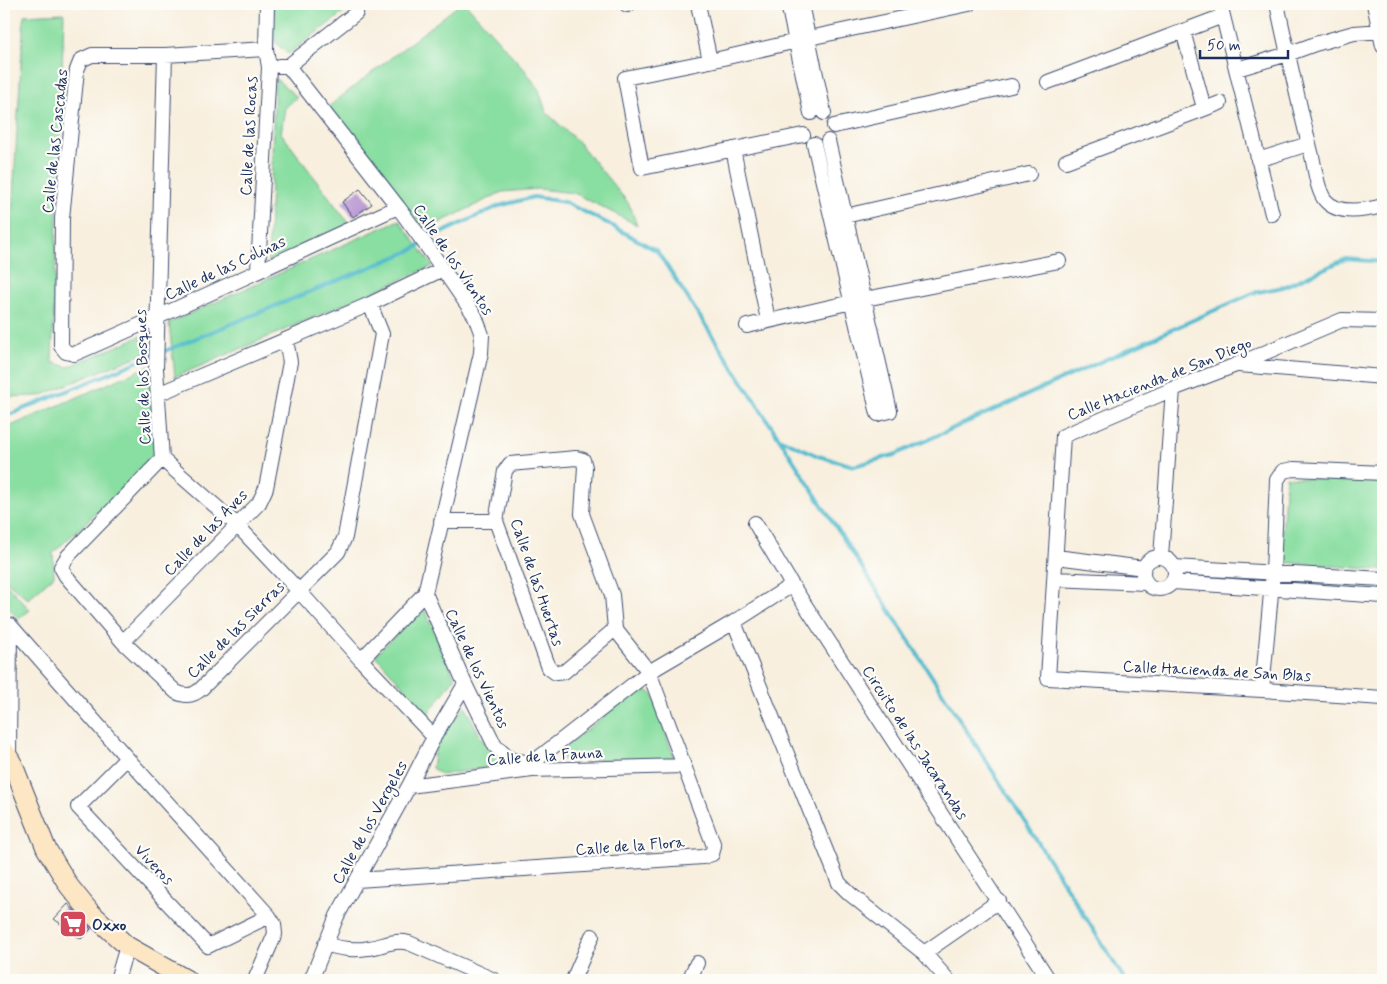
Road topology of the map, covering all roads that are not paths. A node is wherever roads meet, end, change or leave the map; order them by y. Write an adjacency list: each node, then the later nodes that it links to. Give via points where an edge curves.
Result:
1 (267, 4): 14 (street, Calle de las Rocas)
2 (357, 4): 18 (street, via 356,13)
3 (698, 4): 17 (street)
4 (788, 4): 12 (street)
5 (801, 4): 12 (street)
6 (968, 4): 12 (street)
7 (1277, 4): 15 (street)
8 (1374, 4): 11 (street)
9 (1221, 10): 10 (street); 20 (street)
10 (1183, 31): 21 (street); 24 (street)
11 (1382, 31): 13 (street); 15 (street, via 1354,33)
12 (803, 40): 17 (street); 25 (street)
13 (1383, 46)
14 (266, 49): 16 (street, Calle de las Cascadas); 19 (street, Calle de las Rocas)
15 (1288, 54): 20 (street); 29 (street)
16 (165, 55): 43 (street, Calle de los Bosques); 48 (street, Calle de las Cascadas, via 92,55 81,60 77,70 62,218 61,346)
17 (710, 61): 30 (street, via 625,78 642,168)
18 (288, 66): 19 (street); 35 (street, Calle de los Vientos)
19 (269, 67): 40 (street, Calle de las Rocas)
20 (1236, 69): 31 (street)
21 (1048, 82)
22 (1011, 86): 26 (street)
23 (1220, 102): 24 (street)
24 (1204, 108): 32 (street)
25 (817, 113): 26 (street, via 833,121); 27 (street, via 804,120 802,125)
26 (834, 126): 28 (street)
27 (809, 139): 28 (street, via 821,144); 30 (street); 41 (street)
28 (828, 141): 37 (street)
29 (1308, 144): 31 (street); 34 (street, via 1326,201 1344,210)
30 (732, 149): 44 (street)
31 (1258, 160): 36 (street)
32 (1066, 161)
33 (1029, 174): 37 (street)
34 (1383, 206)
35 (398, 208): 39 (street, Calle de los Vientos); 40 (street, Calle de las Colinas)
36 (1272, 214)
37 (845, 216): 41 (street)
38 (1059, 261): 41 (street)
39 (443, 269): 42 (street); 55 (street, Calle de los Vientos, via 475,316 482,335 481,353)
40 (258, 270): 43 (street, Calle de las Colinas)
41 (858, 301): 41 (street, via 878,414 890,411); 44 (street)
42 (370, 304): 47 (street); 70 (street, Calle de las Sierras, via 382,334 345,537 338,552)
43 (157, 318): 48 (street, Calle de las Colinas, via 74,354); 52 (street, Calle de los Bosques)
44 (768, 320): 46 (street)
45 (1383, 321): 49 (street, Calle Hacienda de San Diego, via 1342,320)
46 (747, 326)
47 (286, 340): 52 (street); 58 (street, Calle de las Aves, via 290,362 266,488 260,503)
48 (66, 352)
49 (1236, 365): 50 (street); 51 (street, Calle Hacienda de San Diego)
50 (1383, 377)
51 (1173, 389): 59 (street); 60 (street, Calle Hacienda de San Diego, via 1064,436)
52 (158, 394): 53 (street, Calle de los Bosques)
53 (162, 458): 58 (street, Calle de los Bosques); 75 (street, Calle de las Sierras, via 61,566)
54 (1383, 473): 63 (street, via 1283,471 1277,480)
55 (441, 521): 56 (street); 71 (street, Calle de los Vientos)
56 (496, 521): 74 (street, Calle de las Huertas, via 549,668 556,673 564,672); 74 (street, Calle de las Huertas, via 505,471 510,464 583,460 582,514 612,595)
57 (755, 523): 68 (street, Circuito de las Jacarandas)
58 (237, 525): 70 (street, Calle de los Bosques); 75 (street, Calle de las Aves)
59 (1161, 557): 61 (street); 62 (street, via 1150,560)
60 (1056, 558): 62 (street); 64 (street, Calle Hacienda de San Diego)
61 (1174, 567): 63 (street); 66 (street)
62 (1144, 568): 67 (street)
63 (1273, 572): 65 (street); 69 (street)
64 (1054, 579): 67 (street); 78 (street, Calle Hacienda de San Diego)
65 (1383, 579)
66 (1173, 582): 67 (street, via 1162,590 1153,589); 69 (street)
67 (1146, 583)
68 (792, 585): 73 (street); 89 (street, Circuito de las Jacarandas)
69 (1272, 588): 72 (street); 80 (street)
70 (299, 591): 75 (street, Calle de las Sierras, via 201,689 189,696 176,692); 76 (street, Calle de los Bosques)
71 (425, 593): 76 (street); 79 (street, Calle de los Vientos)
72 (1383, 596)
73 (734, 622): 77 (street); 94 (street, via 839,883)
74 (615, 629): 77 (street)
75 (123, 642)
76 (361, 660): 82 (street, Calle de los Bosques)
77 (649, 672): 85 (street); 86 (street, Calle de la Flora)
78 (1048, 678): 80 (street, Calle Hacienda de San Blas)
79 (464, 684): 82 (street, Calle de los Vergeles); 85 (street, Calle de los Vientos, via 495,746 511,760)
80 (1262, 690): 81 (street, Calle Hacienda de San Blas)
81 (1383, 698)
82 (434, 737): 87 (street, Calle de los Vergeles)
83 (7, 754): 84 (street, via 10,625); 93 (street, via 46,848 69,886 90,912)
84 (127, 758): 90 (street); 90 (street, Viveros, via 78,807 208,946)
85 (532, 766): 86 (street, Calle de la Fauna); 87 (street, Calle de la Fauna)
86 (684, 766): 88 (street, Calle de la Flora, via 714,846 712,854 704,857)
87 (409, 786): 88 (street, Calle de los Vergeles)
88 (357, 880): 92 (street, Calle de los Vergeles)
89 (999, 901): 94 (street); 104 (street, Circuito de las Jacarandas)
90 (269, 916): 98 (street, via 275,934)
91 (592, 936): 101 (street)
92 (325, 944): 99 (street, Calle de los Vergeles); 100 (street, via 339,949 360,949 400,941)
93 (127, 946): 96 (street); 97 (street)
94 (924, 953): 103 (street)
95 (697, 963): 102 (street)
96 (117, 980)
97 (187, 980)
98 (255, 980)
99 (311, 980)
100 (494, 980)
101 (573, 980)
102 (690, 980)
103 (948, 980)
104 (1049, 980)

